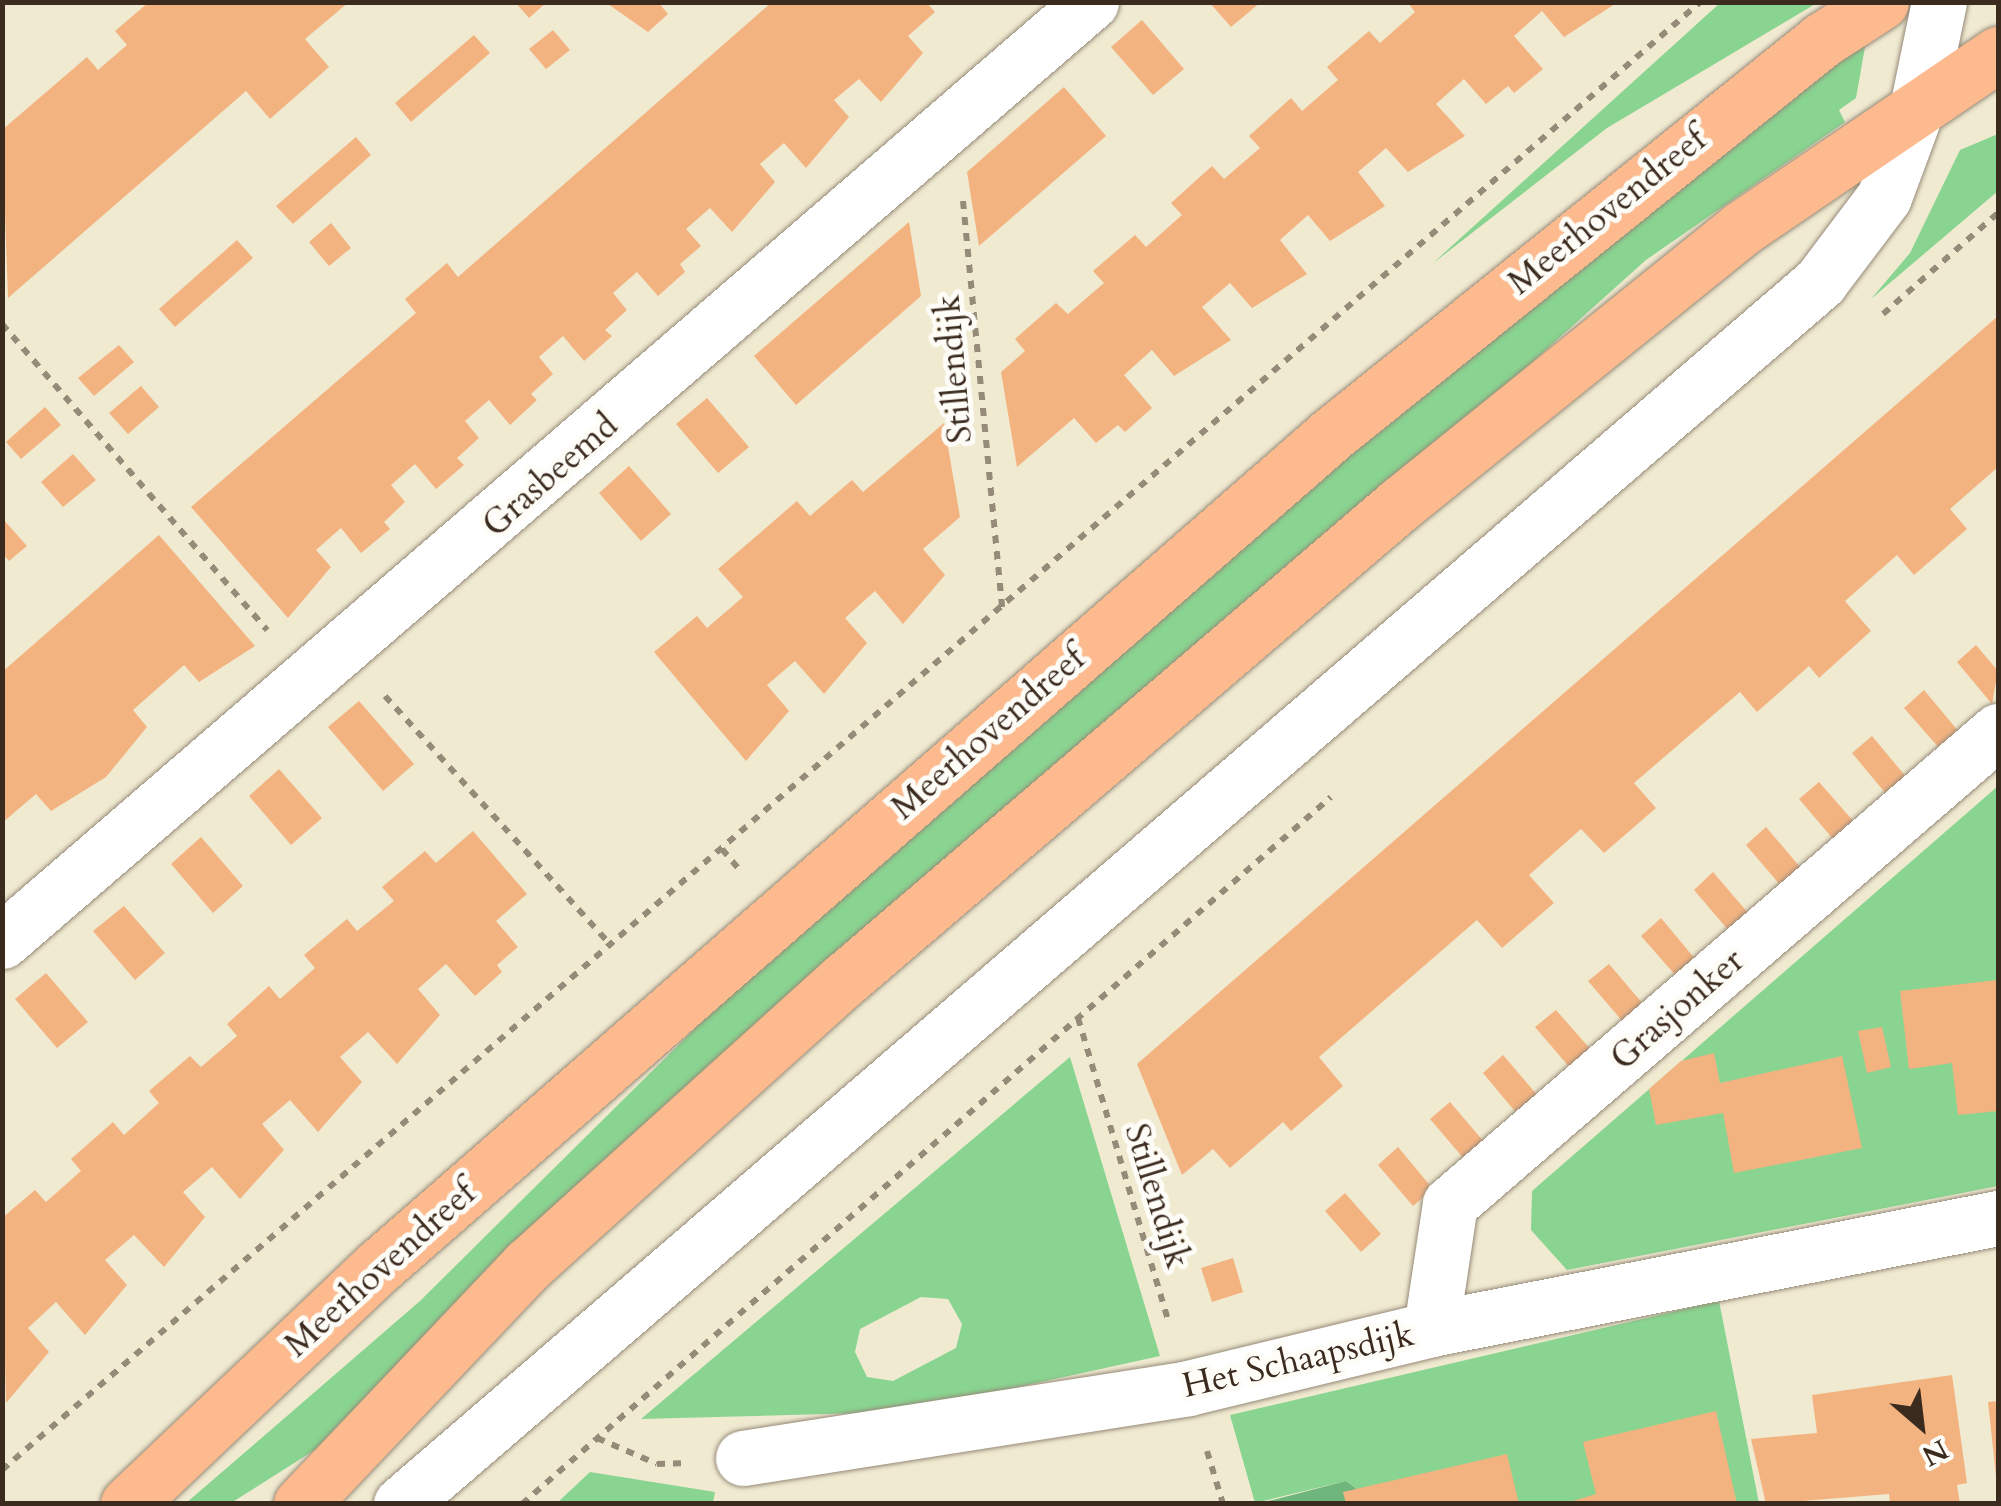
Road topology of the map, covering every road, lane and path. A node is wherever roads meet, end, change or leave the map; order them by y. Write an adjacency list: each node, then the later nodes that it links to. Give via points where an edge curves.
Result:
1 (1091, 2): 7 (street, Grasbeemd)
2 (1700, 2): 9 (path)
3 (1881, 2): 20 (main road, Meerhovendreef, via 1822,40 1332,434 379,1266)
4 (1938, 2): 6 (street)
5 (1998, 54): 6 (main road)
6 (1917, 108): 21 (main road, via 1742,228 1416,491 845,979 528,1266); 22 (street, via 1884,198 1820,282)
7 (956, 126): 9 (path, Stillendijk); 10 (street, Grasbeemd)
8 (2, 324): 10 (path)
9 (1002, 608): 13 (path)
10 (328, 666): 12 (street, Grasbeemd); 13 (path)
11 (1998, 730): 15 (street, Grasjonker, via 1450,1204)
12 (2, 941)
13 (612, 946): 19 (path)
14 (1998, 1218): 15 (street, Het Schaapsdijk)
15 (1430, 1328): 16 (street, Het Schaapsdijk)
16 (1188, 1388): 17 (path, Stillendijk, via 1078,1018); 18 (street, Het Schaapsdijk)
17 (597, 1438): 18 (path, via 656,1464); 23 (path)
18 (742, 1458)
19 (2, 1470)
20 (128, 1504)
21 (301, 1504)
22 (401, 1504)
23 (522, 1504)

